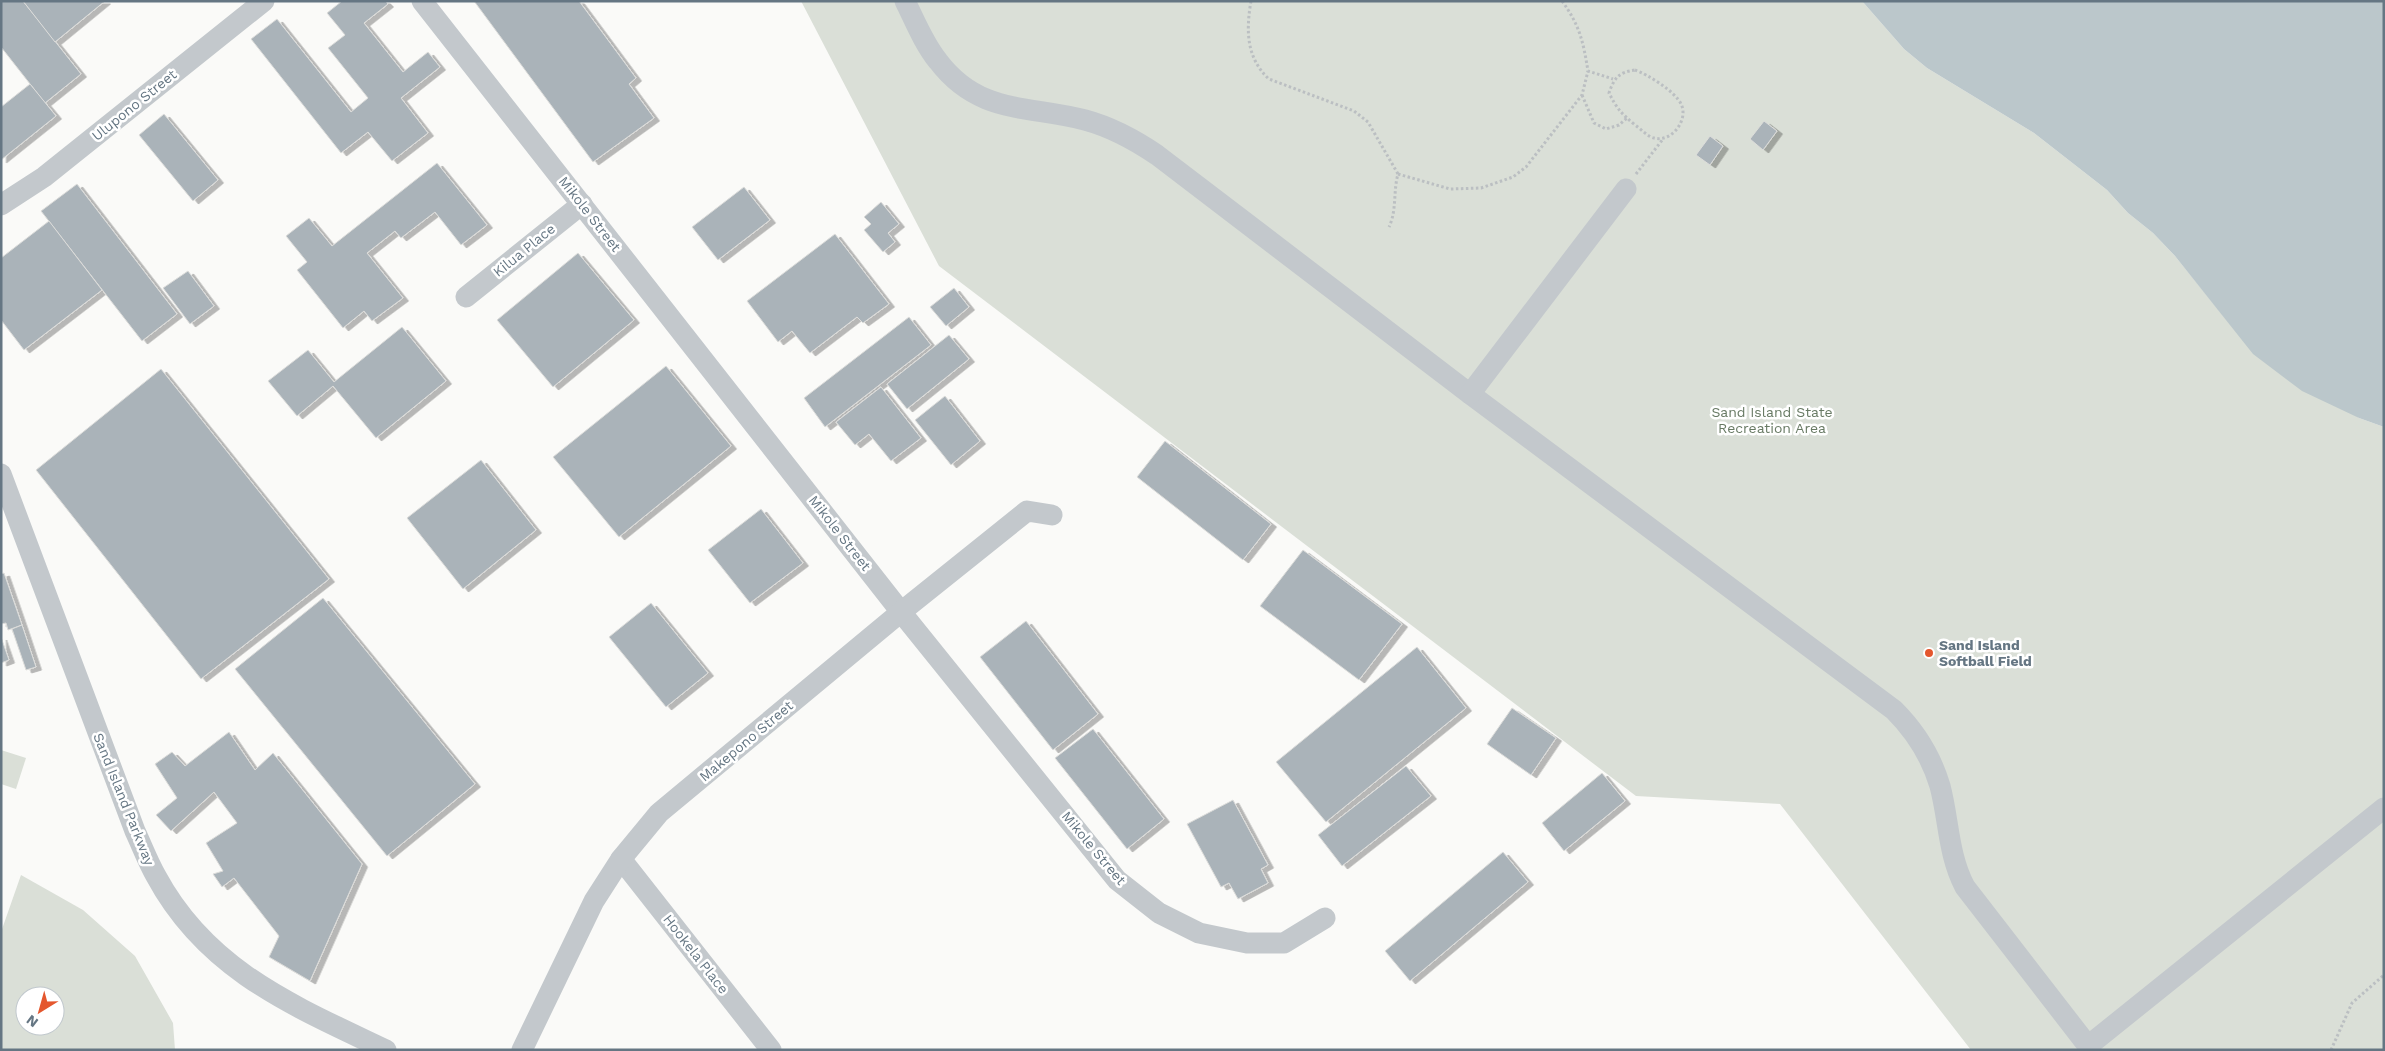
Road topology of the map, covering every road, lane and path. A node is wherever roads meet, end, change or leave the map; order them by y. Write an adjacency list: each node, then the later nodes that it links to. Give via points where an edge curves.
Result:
1 (264, 1): 13 (street, Ulupono Street, via 44,177)
2 (422, 1): 14 (street, Mikole Street)
3 (905, 1): 17 (street, via 929,49 960,83 986,100 1086,120 1141,144)
4 (1251, 1): 11 (path, via 1246,26 1249,47 1258,69 1269,80 1354,110 1368,122)
5 (1562, 1): 6 (path, via 1576,20)
6 (1588, 72): 7 (path); 8 (path)
7 (1613, 80): 9 (path, via 1609,93 1617,110); 10 (path, via 1624,71 1636,70 1647,74 1680,101 1684,110 1679,126 1672,135)
8 (1582, 95): 9 (path, via 1594,123 1606,129); 11 (path, via 1526,168 1514,177 1482,188 1450,189)
9 (1627, 118): 10 (path, via 1653,138)
10 (1663, 139): 12 (path)
11 (1398, 174): 15 (path)
12 (1626, 189): 17 (street)
13 (1, 204)
14 (582, 204): 16 (street, Kilua Place); 20 (street, Mikole Street)
15 (1390, 227)
16 (466, 297)
17 (1470, 394): 21 (street, via 1880,699 1907,723 1935,770 1952,858 1965,887 2088,1046)
18 (1, 474): 25 (street, Sand Island Parkway, via 134,831 156,877 190,925 219,956 252,981)
19 (1052, 515): 20 (street, Makepono Street, via 1027,511)
20 (901, 612): 22 (street, Makepono Street, via 659,813); 23 (street, Mikole Street, via 1116,880 1159,913 1199,933 1247,943 1284,943)
21 (2384, 808)
22 (621, 859): 26 (street, Makepono Street, via 594,901); 27 (street, Hookela Place)
23 (1325, 918)
24 (2384, 975): 28 (path, via 2352,1003)
25 (386, 1050)
26 (522, 1050)
27 (772, 1050)
28 (2332, 1050)

